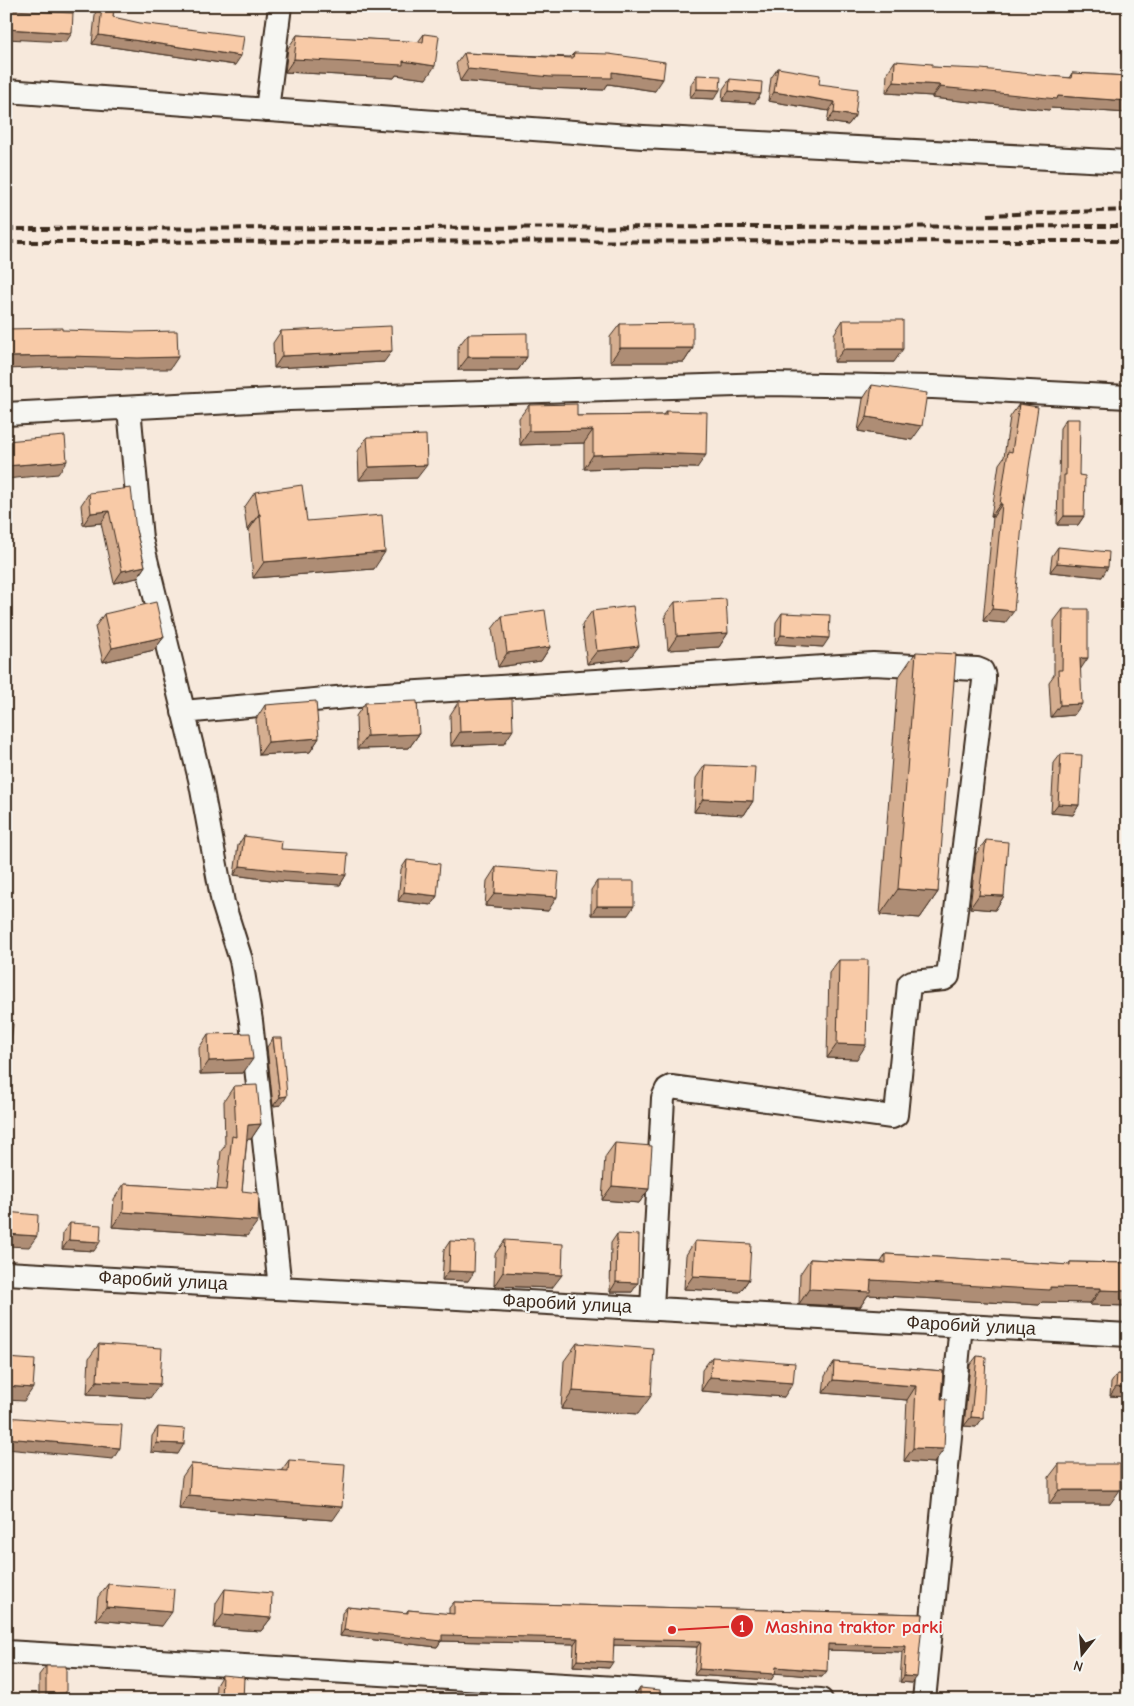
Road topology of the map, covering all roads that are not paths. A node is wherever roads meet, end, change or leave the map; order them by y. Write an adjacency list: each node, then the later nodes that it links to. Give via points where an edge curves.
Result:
1 (280, 6): 3 (street)
2 (6, 91): 3 (street)
3 (267, 110): 4 (street, via 643,137)
4 (1128, 162)
5 (1128, 397): 6 (street, via 933,387 769,384 289,399)
6 (129, 408): 7 (street); 8 (street, via 142,540)
7 (6, 414)
8 (184, 712): 10 (street, via 223,903 241,960 251,1021); 11 (street, via 369,695 873,664 982,671 983,691 948,976 909,984 896,1115 667,1089 663,1098)
9 (6, 1273): 10 (street, Фаробий улица)
10 (280, 1288): 11 (street, Фаробий улица)
11 (652, 1308): 12 (street, Фаробий улица)
12 (961, 1326): 13 (street, Фаробий улица); 16 (street)
13 (1128, 1335)
14 (6, 1652): 15 (street)
15 (808, 1699)
16 (924, 1700)

